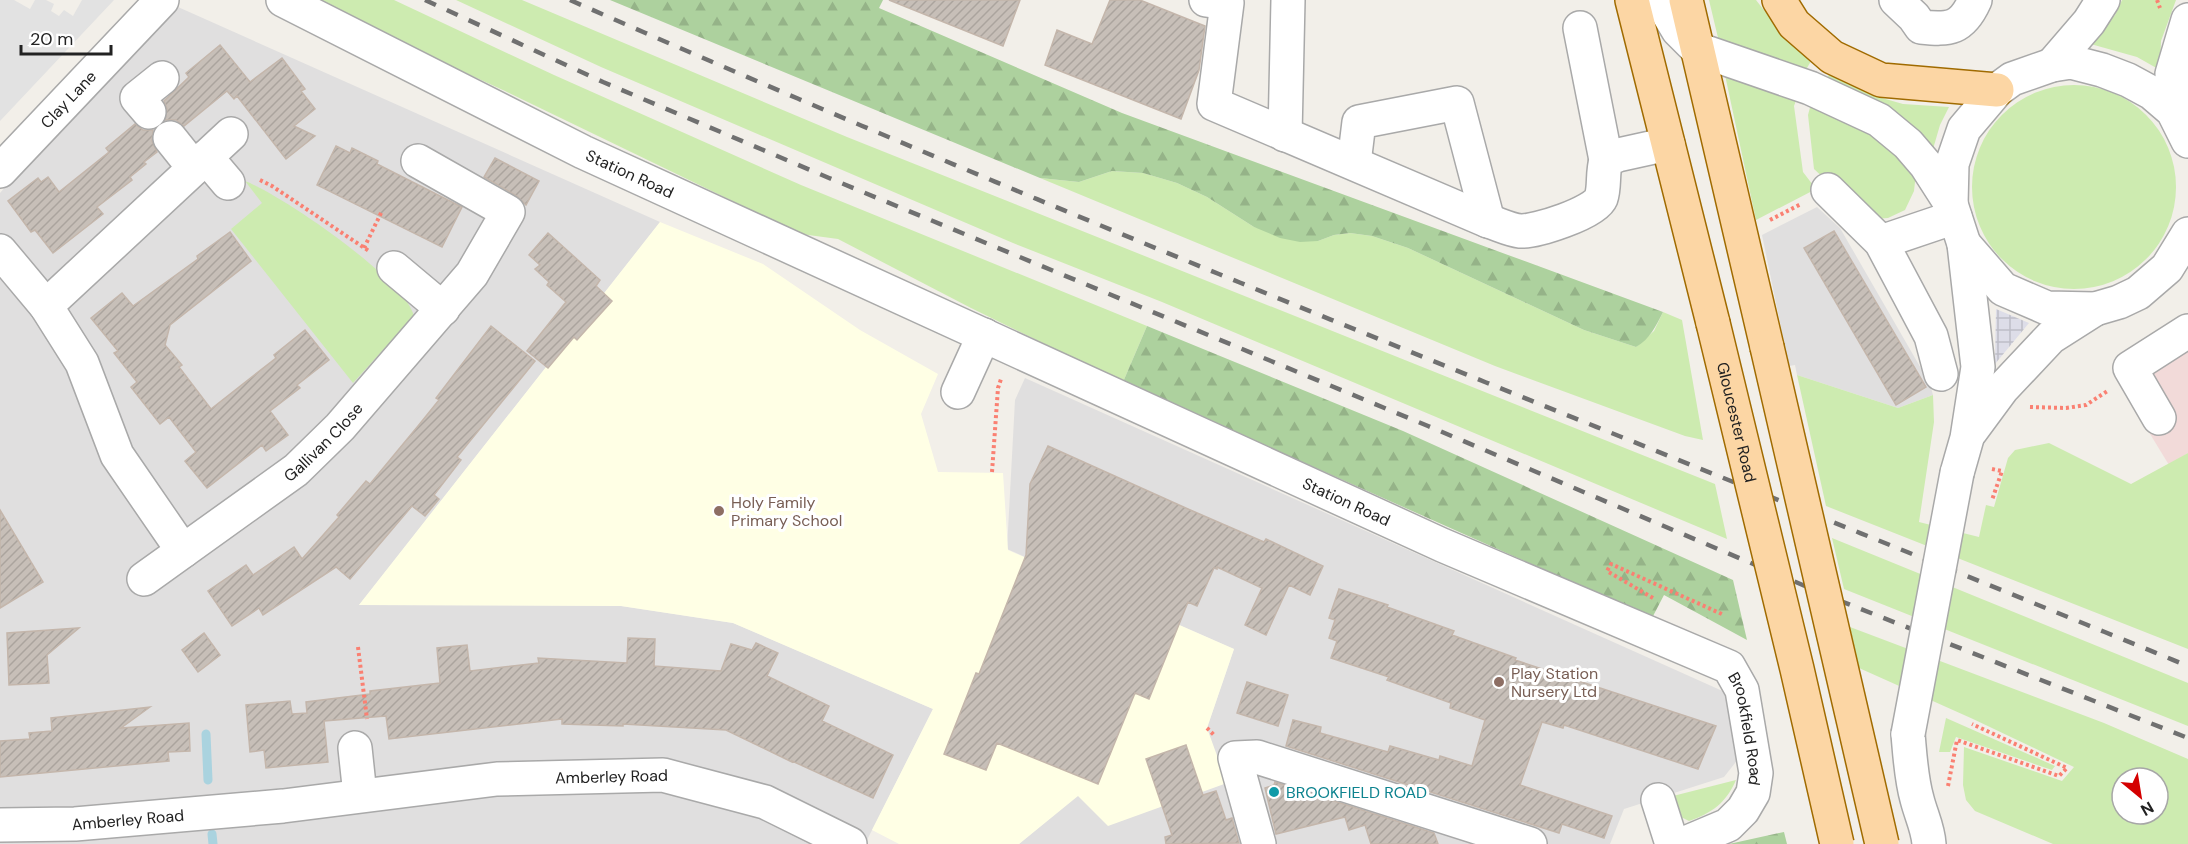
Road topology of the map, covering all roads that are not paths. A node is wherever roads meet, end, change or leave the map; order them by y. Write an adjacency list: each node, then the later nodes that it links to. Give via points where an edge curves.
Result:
1 (162, 0): 29 (street, Clay Lane)
2 (284, 0): 42 (street, Station Road)
3 (1206, 0): 21 (street, via 1227,3 1214,104)
4 (1288, 0): 21 (street)
5 (1632, 0): 24 (main road, Gloucester Road)
6 (1660, 0): 14 (street, via 1678,30)
7 (1686, 0): 14 (main road)
8 (1779, 0): 17 (main road, via 1794,24 1832,57 1881,80)
9 (1896, 0): 10 (street, via 1921,27 1942,29 1960,24)
10 (1975, 0)
11 (2103, 0): 15 (street)
12 (2188, 20): 18 (street, via 2172,74)
13 (1580, 28): 25 (street)
14 (1697, 49): 33 (street, via 1809,88 1879,120 1926,165); 61 (main road, bridge)
15 (2052, 65): 17 (street, via 2012,79); 18 (street, via 2071,62 2110,73 2152,93)
16 (162, 78): 19 (street, via 137,98)
17 (1997, 90): 33 (street, via 1964,129 1952,164)
18 (2173, 111): 23 (street)
19 (149, 112)
20 (231, 134): 27 (street)
21 (1285, 135): 28 (street)
22 (170, 138): 27 (street)
23 (2188, 141)
24 (1668, 144): 25 (street); 60 (main road, Gloucester Road, bridge)
25 (1606, 160): 32 (street, via 1601,198 1583,212 1558,223 1520,231)
26 (418, 161): 39 (street, Gallivan Close, via 508,212 472,274)
27 (200, 162): 30 (street); 38 (street)
28 (1354, 163): 32 (street); 32 (street, via 1359,122 1457,103)
29 (0, 171)
30 (228, 183)
31 (1828, 190): 35 (street)
32 (1488, 221)
33 (1956, 221): 35 (street); 40 (street, via 2003,289 2047,308); 46 (street, via 1978,368)
34 (2188, 234): 40 (street, via 2167,268 2138,293)
35 (1881, 243): 43 (street, via 1931,336)
36 (0, 251): 38 (street)
37 (394, 268): 39 (street)
38 (46, 306): 47 (street, via 82,363 117,455)
39 (443, 309): 47 (street, Gallivan Close, via 340,427 296,470)
40 (2095, 309): 46 (street, via 2051,337 2002,389)
41 (2188, 331): 45 (street, via 2130,368)
42 (978, 347): 44 (street); 49 (street, Station Road)
43 (1941, 374)
44 (958, 392)
45 (2159, 418)
46 (1967, 438): 54 (street, bridge, via 1957,472 1908,734 1917,799)
47 (183, 551): 48 (street, Gallivan Close)
48 (144, 579)
49 (1712, 659): 59 (street, Brookfield Road, via 1729,668 1742,690 1756,773 1753,793 1728,825)
50 (355, 748): 51 (street)
51 (360, 795): 53 (street, Amberley Road, via 283,806 75,824); 55 (street, Amberley Road, via 497,779 663,775 765,802)
52 (1658, 800): 58 (street)
53 (0, 825)
54 (1931, 840)
55 (850, 844)
56 (1258, 844): 57 (street, via 1235,758 1257,757)
57 (1530, 844)
58 (1672, 844)
59 (1683, 844)
60 (1837, 844)
61 (1882, 844)

